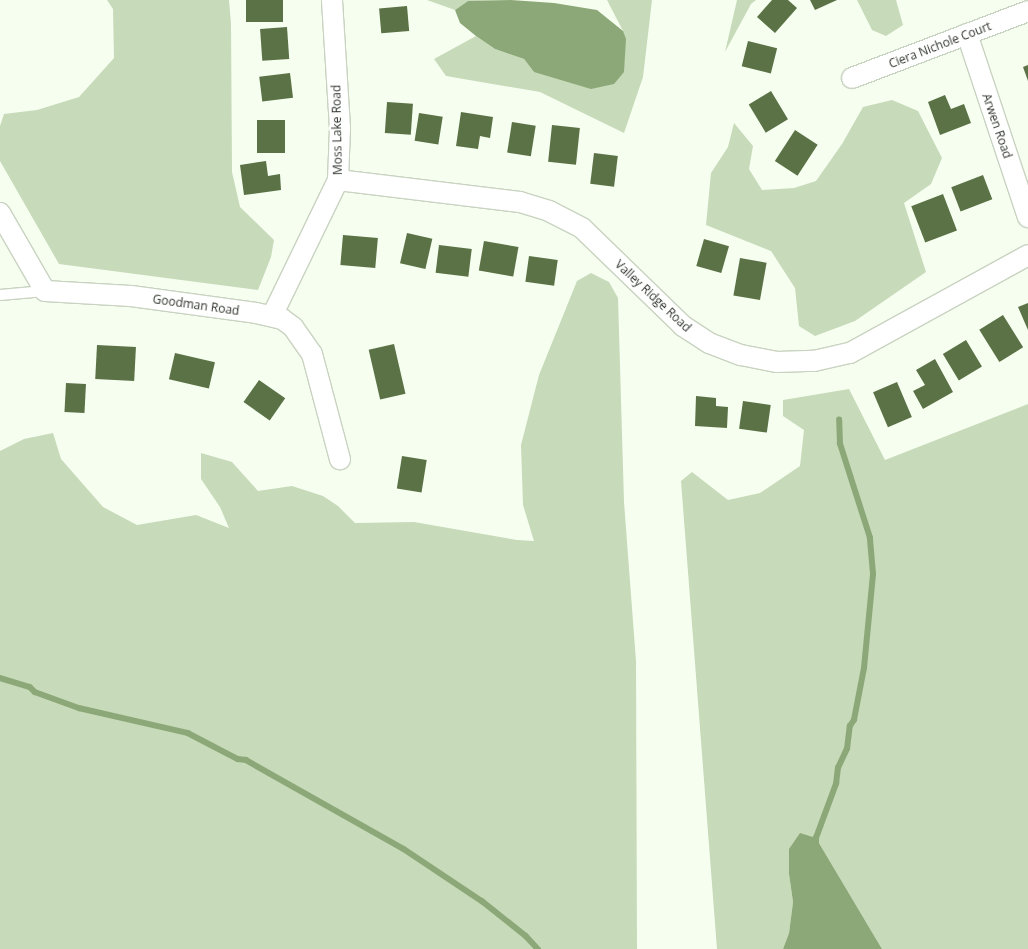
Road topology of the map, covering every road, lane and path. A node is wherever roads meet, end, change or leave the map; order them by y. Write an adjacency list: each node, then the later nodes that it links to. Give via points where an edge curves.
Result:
1 (332, 0): 5 (street, Moss Lake Road, via 340,128)
2 (1028, 11): 3 (street, Ciera Nichole Court)
3 (967, 34): 4 (street, Ciera Nichole Court); 7 (street, Arwen Road)
4 (852, 78)
5 (338, 180): 8 (street, Valley Ridge Road, via 520,202 549,211 582,228 683,326 709,343 740,355 777,362 814,361 850,353); 11 (street, Moss Lake Road)
6 (0, 213): 9 (street)
7 (1028, 217)
8 (1028, 255)
9 (45, 291): 10 (lane); 11 (street, Goodman Road, via 132,296)
10 (0, 295)
11 (272, 316): 12 (street, Goodman Road, via 293,327 312,354)
12 (340, 459)

